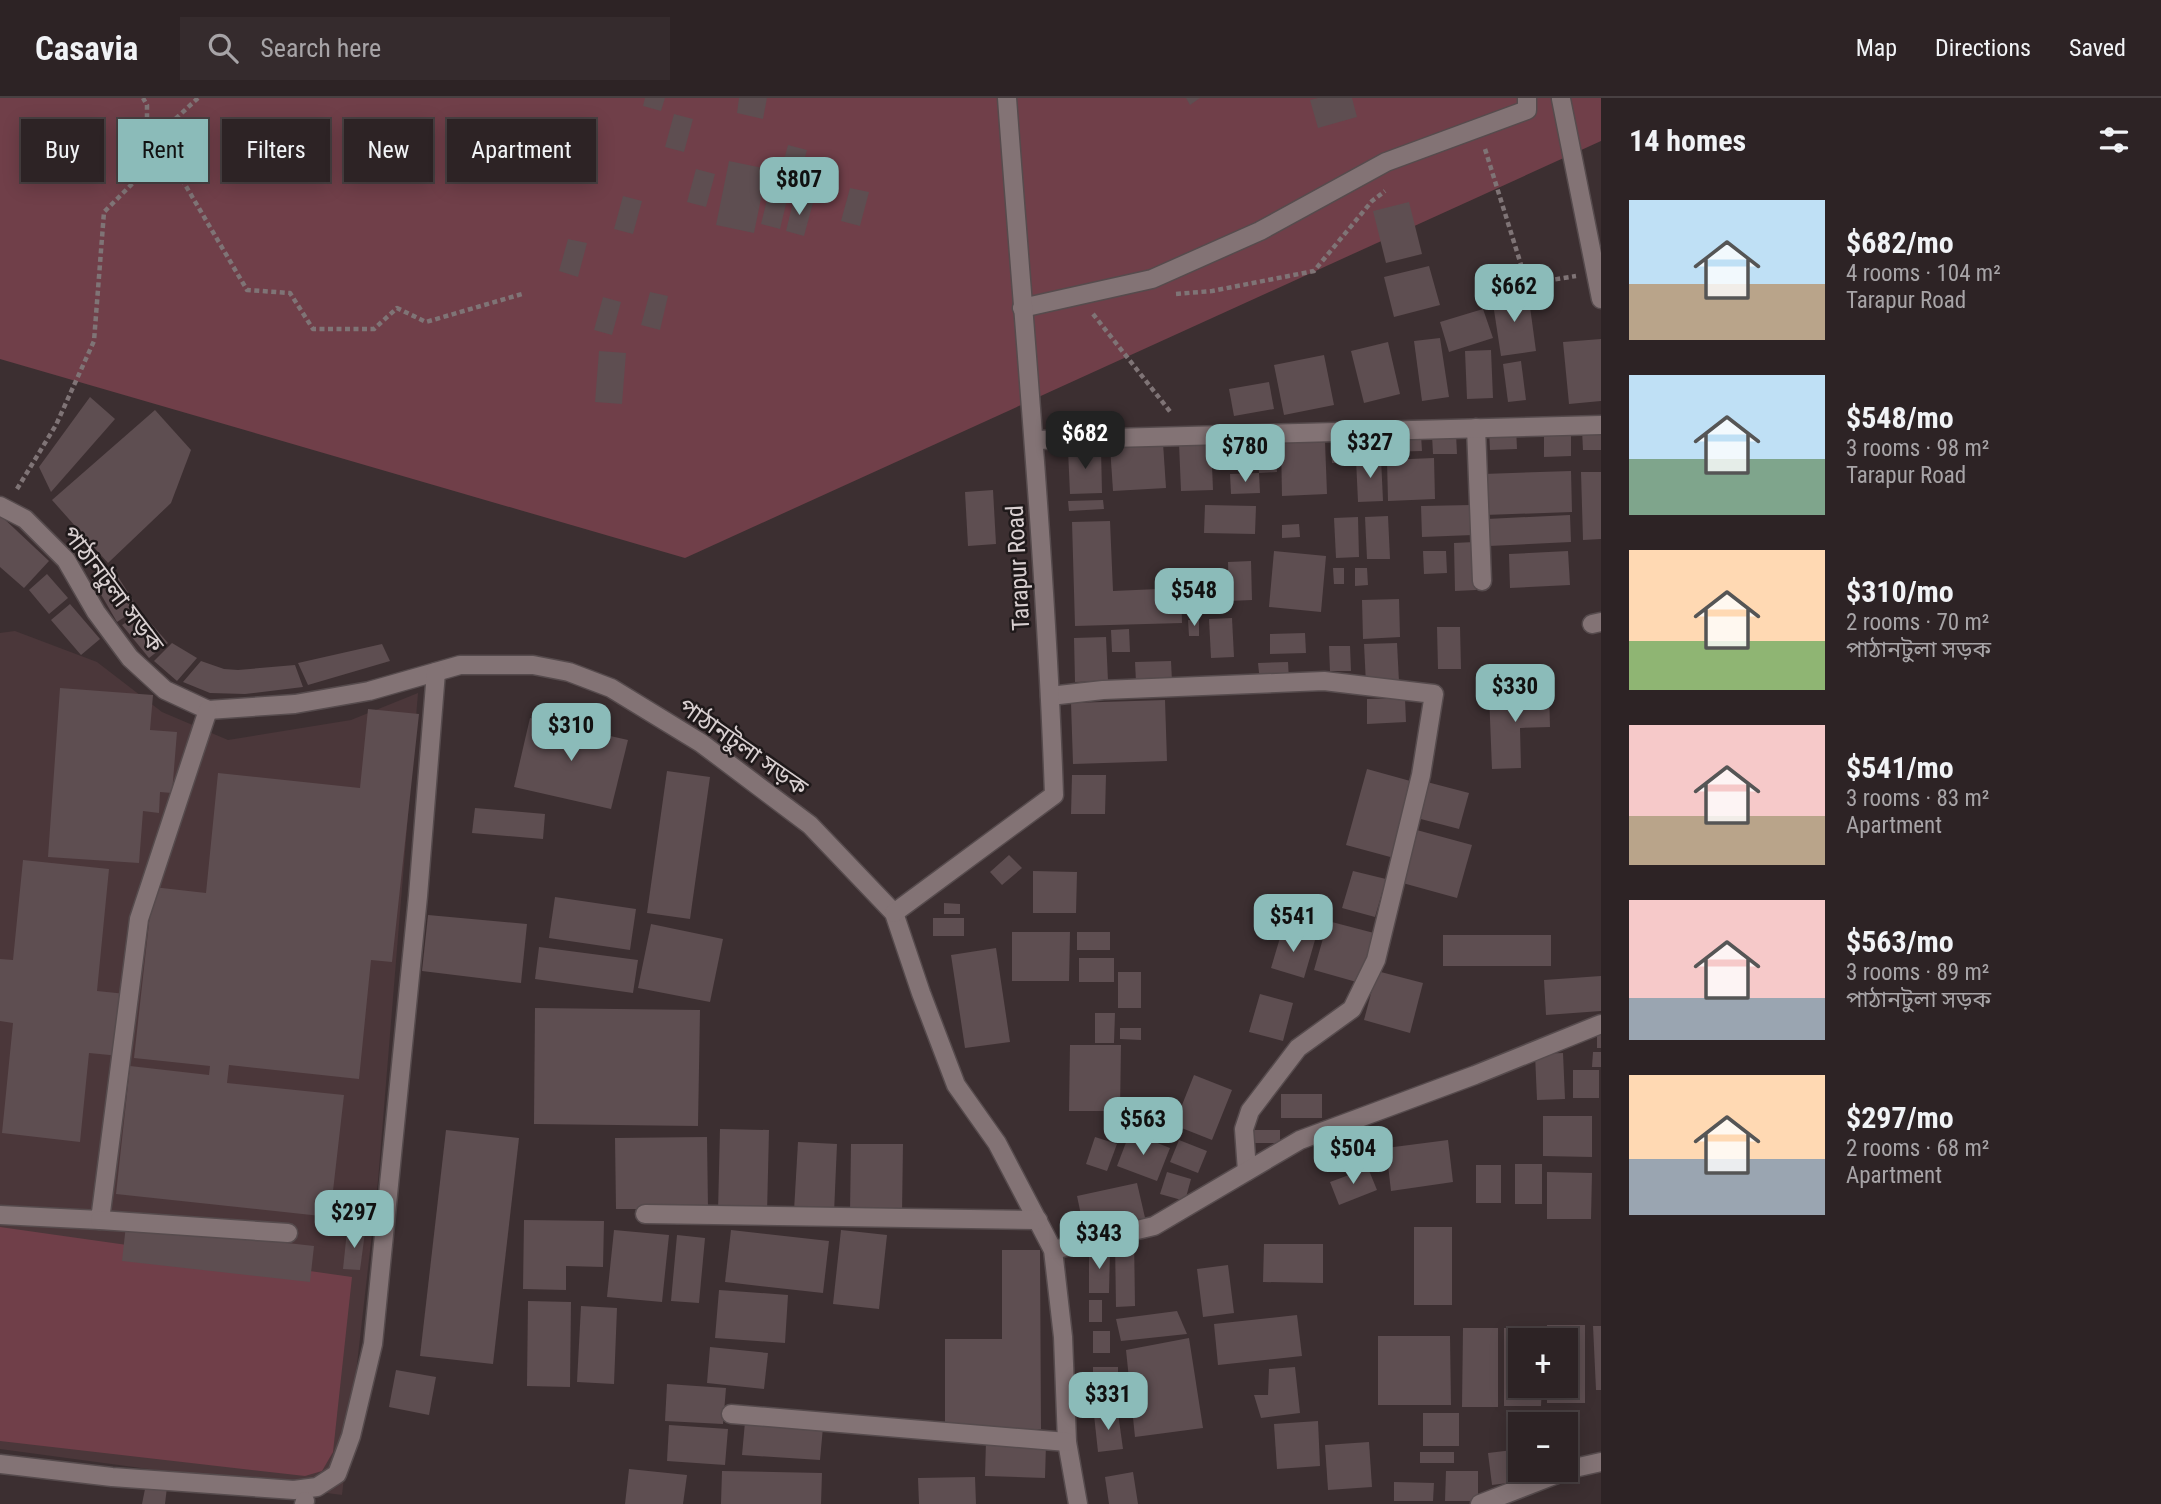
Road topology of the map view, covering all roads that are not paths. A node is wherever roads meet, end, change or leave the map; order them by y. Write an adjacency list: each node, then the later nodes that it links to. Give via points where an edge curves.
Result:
1 (1007, 98): 5 (street, Tarapur Road)
2 (1527, 98): 5 (street, via 1527,110 1386,162 1260,231 1152,279)
3 (1561, 99): 4 (street)
4 (1601, 299)
5 (1022, 308): 8 (street, Tarapur Road)
6 (1601, 425): 7 (street)
7 (1476, 428): 8 (street); 10 (street)
8 (1035, 440): 12 (street, Tarapur Road)
9 (3, 507): 13 (street, পাঠানটুলা সড়ক, via 25,519 66,560 130,658 165,690)
10 (1482, 581)
11 (436, 672): 13 (street, পাঠানটুলা সড়ক, via 369,691 295,704); 14 (street, পাঠানটুলা সড়ক, via 460,665 533,665 611,688 701,743 810,825); 26 (street, via 373,1344 337,1474 317,1487 294,1490)
12 (1050, 696): 14 (street, Tarapur Road, via 1054,794); 16 (street, via 1324,681 1434,694 1421,775 1376,960 1352,1009 1298,1048 1250,1111 1244,1129)
13 (208, 710): 19 (street, via 139,919)
14 (894, 913): 20 (street, পাঠানটুলা সড়ক, via 956,1085 997,1143)
15 (1601, 1024): 16 (street, via 1300,1140)
16 (1247, 1171): 22 (street, via 1154,1226)
17 (645, 1214): 20 (street)
18 (0, 1215): 19 (street)
19 (100, 1220): 21 (street)
20 (1038, 1220): 22 (street, পাঠানটুলা সড়ক)
21 (288, 1233)
22 (1054, 1251): 24 (street, পাঠানটুলা সড়ক, via 1063,1337)
23 (731, 1414): 24 (street)
24 (1066, 1442): 27 (street, পাঠানটুলা সড়ক)
25 (1601, 1462): 28 (street, via 1570,1469)
26 (0, 1464)
27 (1078, 1504)
28 (1480, 1504)

